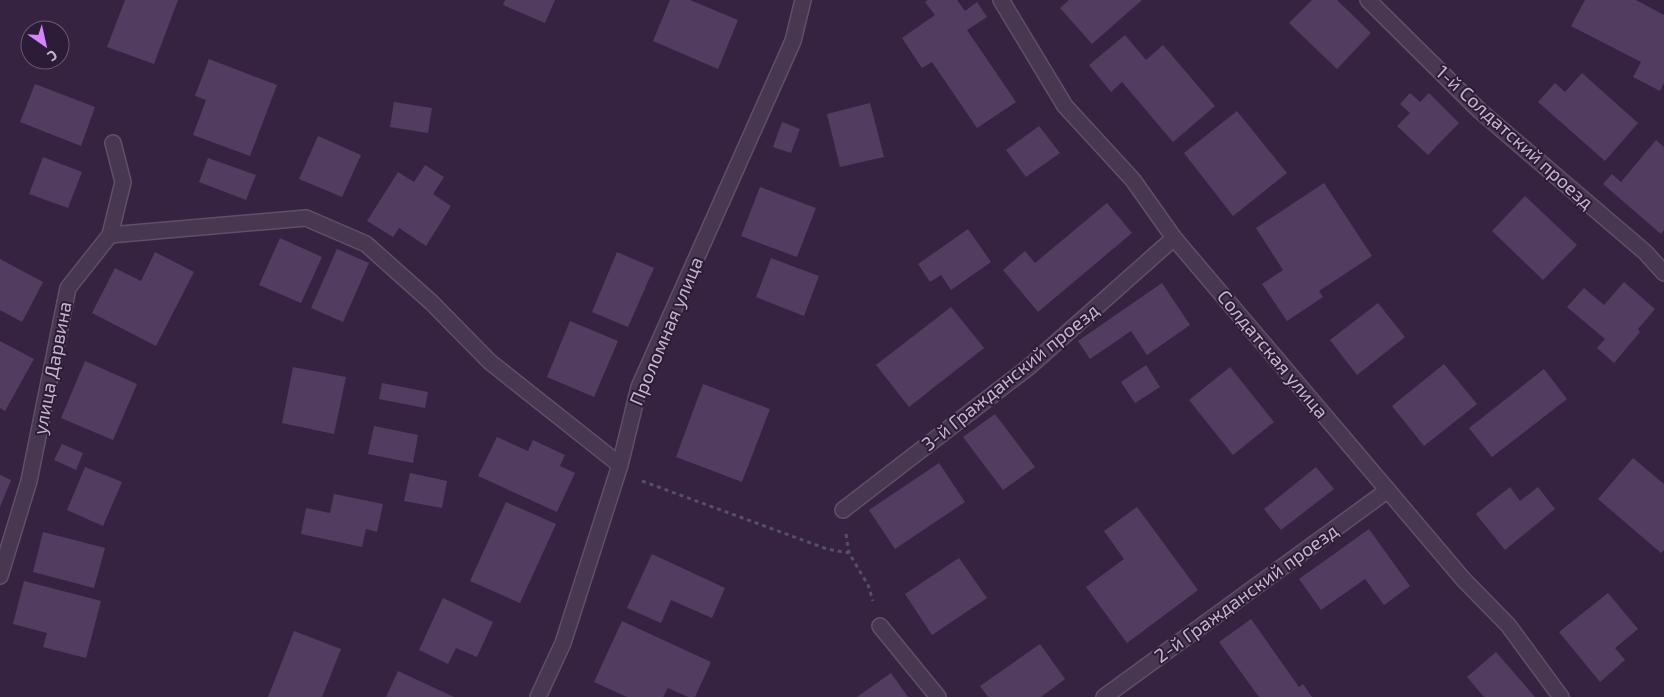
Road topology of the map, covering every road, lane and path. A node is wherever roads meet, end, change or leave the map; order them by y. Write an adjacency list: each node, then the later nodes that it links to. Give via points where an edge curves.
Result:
1 (803, 0): 8 (street, Проломная улица, via 793,41 639,387)
2 (1001, 0): 6 (street, Солдатская улица, via 1066,106 1133,180)
3 (1368, 0): 7 (street, 1-й Солдатский проезд, via 1480,111 1644,252)
4 (113, 143): 5 (street, улица Дарвина, via 123,182)
5 (110, 235): 8 (street, via 306,218 366,244 431,302 490,362); 11 (street, улица Дарвина, via 68,288 29,481)
6 (1174, 238): 9 (street, Солдатская улица); 10 (street, 3-й Гражданский проезд, via 1030,366)
7 (1664, 273)
8 (620, 465): 12 (path, via 638,480 827,549 849,553 868,585); 13 (street, Проломная улица, via 564,643)
9 (1388, 490): 15 (street, 2-й Гражданский проезд); 16 (street, Солдатская улица, via 1463,579 1508,625)
10 (842, 510)
11 (0, 576)
12 (880, 626): 14 (street)
13 (538, 697)
14 (938, 697)
15 (1104, 697)
16 (1561, 697)

